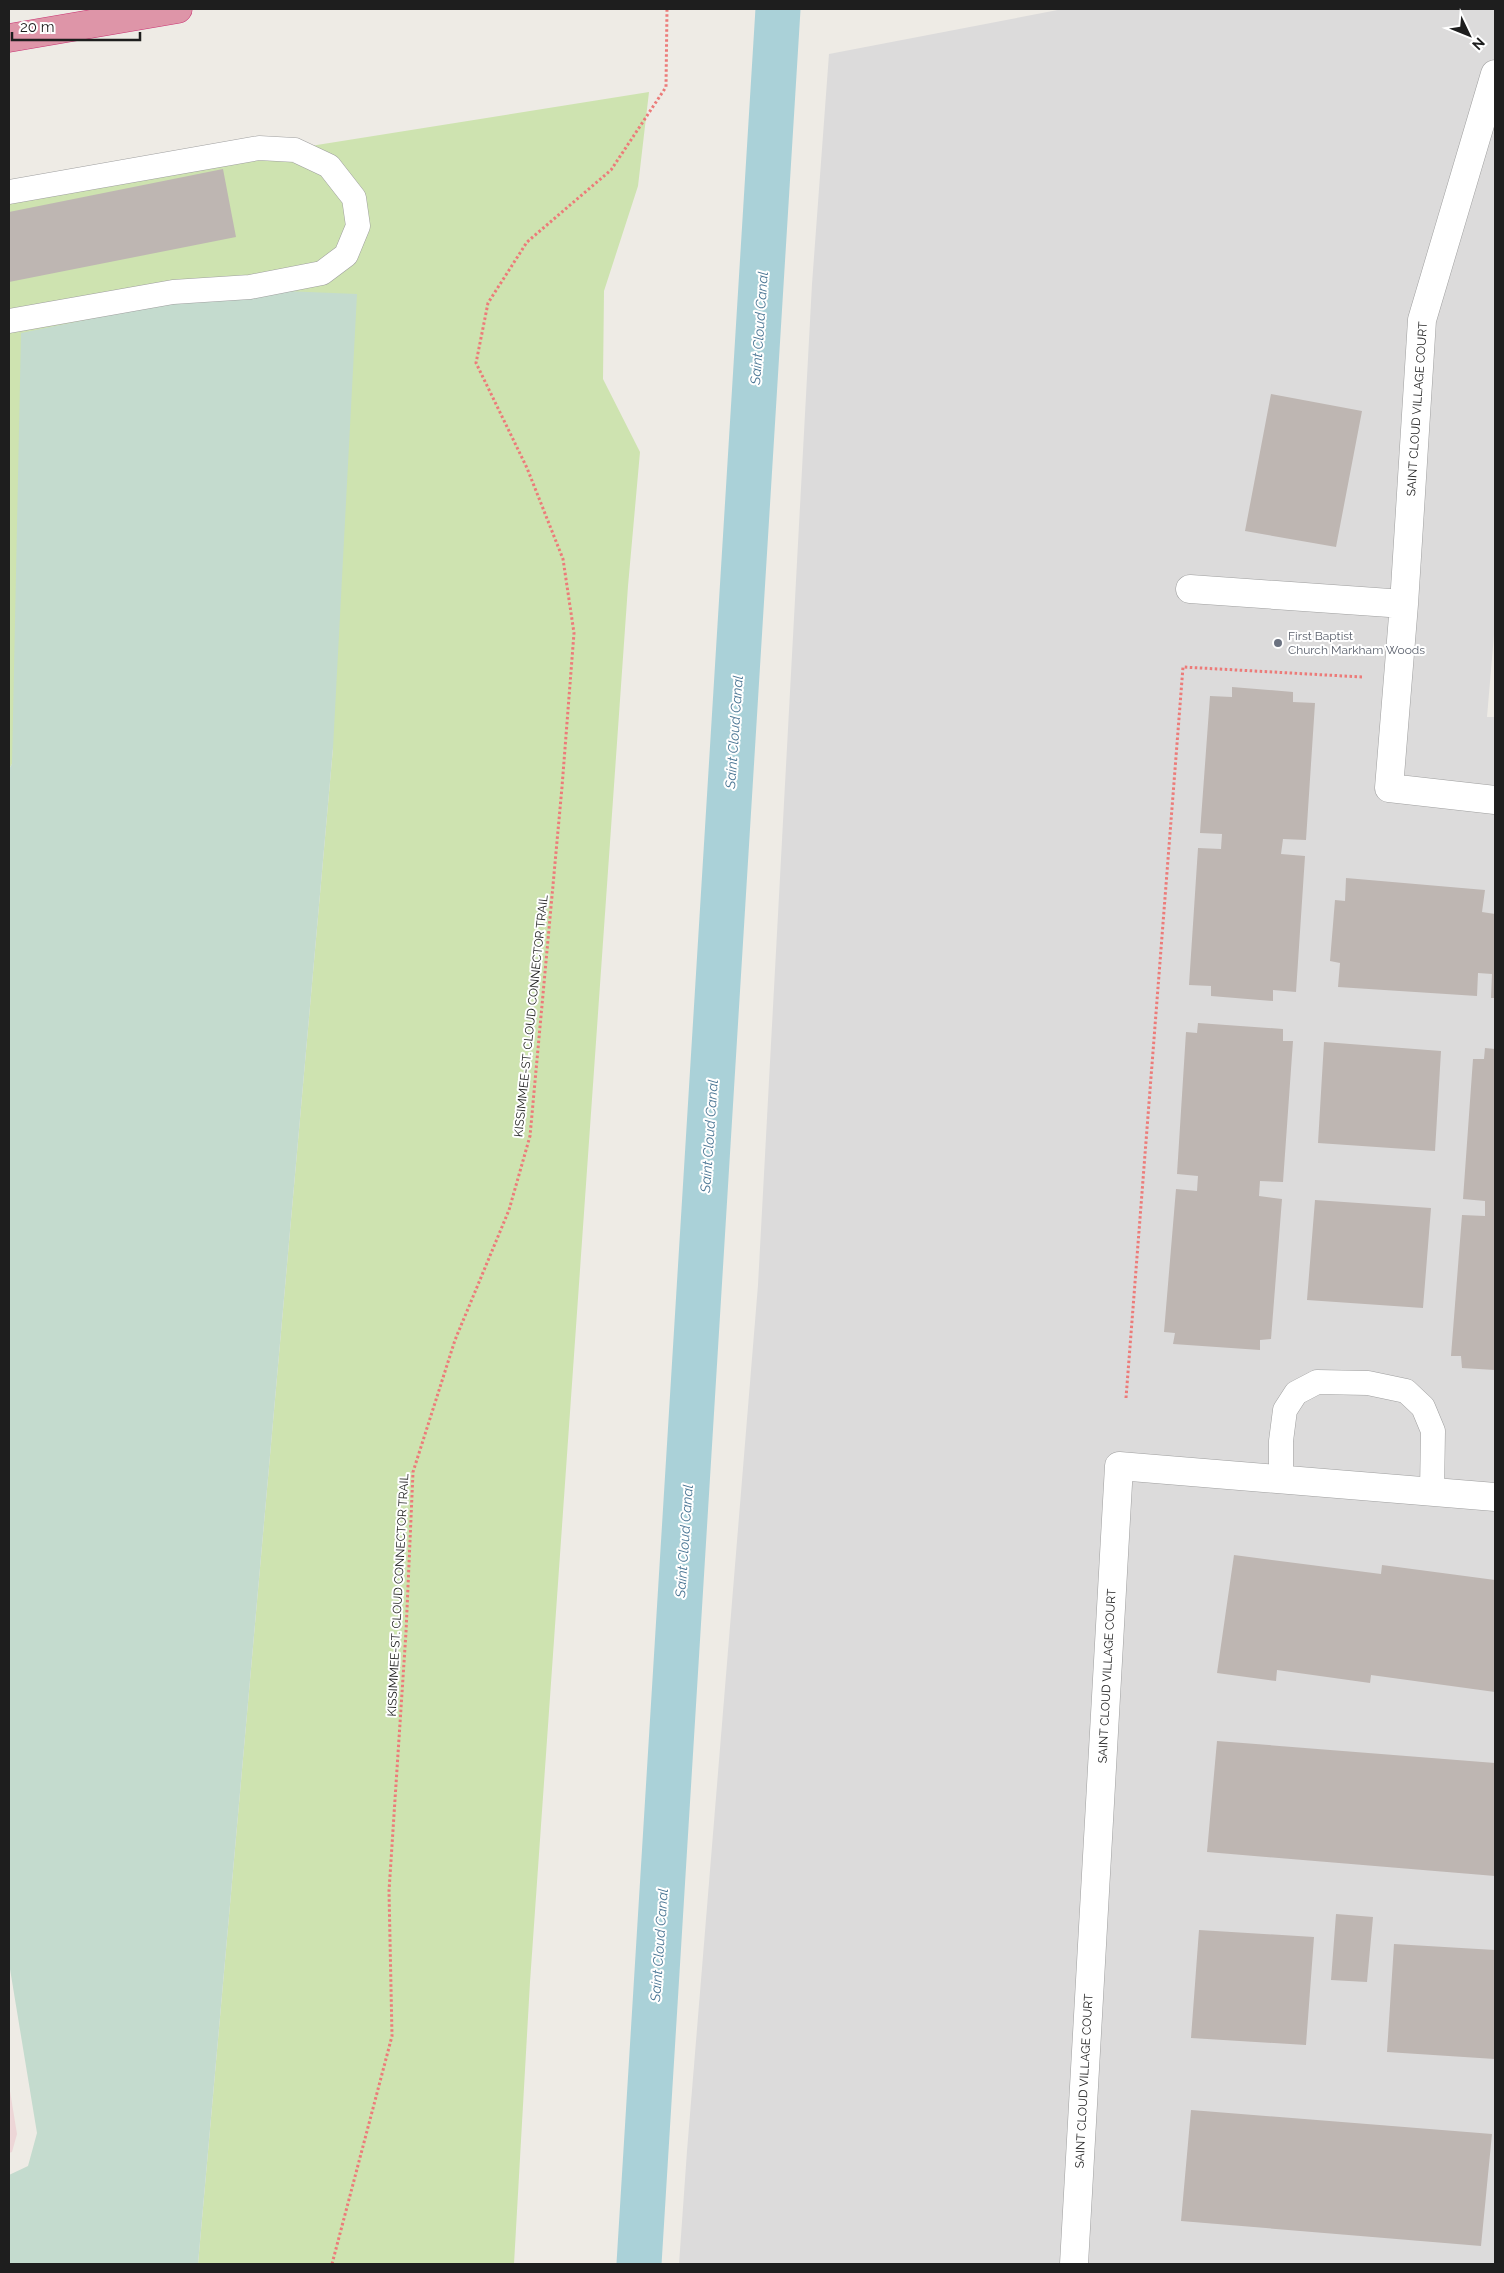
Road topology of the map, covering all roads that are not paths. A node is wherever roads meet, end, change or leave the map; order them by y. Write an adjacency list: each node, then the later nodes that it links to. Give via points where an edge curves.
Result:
1 (178, 9): 2 (highway)
2 (9, 38)
3 (1495, 74): 7 (street, SAINT CLOUD VILLAGE COURT, via 1422,320)
4 (9, 192): 5 (lane, via 259,148 295,150 329,166 354,198 358,226 346,255 322,273 250,287 173,292)
5 (9, 321)
6 (1190, 589): 7 (street)
7 (1404, 604): 8 (street, SAINT CLOUD VILLAGE COURT, via 1389,788)
8 (1495, 800)
9 (1281, 1479): 10 (street, SAINT CLOUD VILLAGE COURT); 10 (lane, via 1285,1410 1296,1393 1317,1382 1368,1383 1406,1391 1423,1407 1433,1431); 12 (street, SAINT CLOUD VILLAGE COURT, via 1119,1466)
10 (1432, 1491): 11 (street, SAINT CLOUD VILLAGE COURT)
11 (1495, 1497)
12 (1074, 2264)

